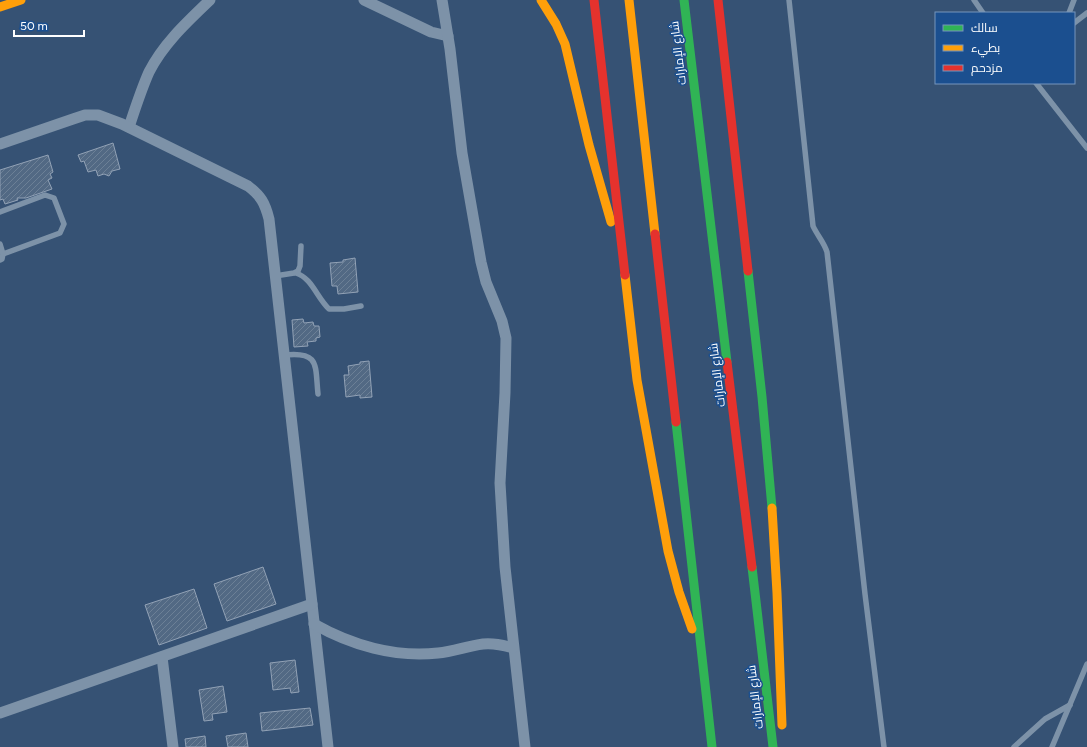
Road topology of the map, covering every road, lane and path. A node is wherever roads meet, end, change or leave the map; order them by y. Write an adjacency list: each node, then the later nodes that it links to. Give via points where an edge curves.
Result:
1 (21, 0): 13 (main road)
2 (210, 0): 20 (street, via 176,34 156,60 143,86)
3 (364, 0): 18 (street, via 431,32)
4 (442, 0): 18 (street)
5 (541, 0): 26 (main road, via 565,44 605,206)
6 (594, 0): 26 (main road)
7 (629, 0): 37 (main road)
8 (684, 0): 47 (main road, شارع الإمارات)
9 (718, 0): 42 (main road, via 770,477 780,644)
10 (789, 0): 48 (lane, via 812,220 827,252)
11 (974, 0): 14 (lane)
12 (1074, 0): 15 (lane)
13 (0, 7)
14 (982, 12)
15 (1069, 12)
16 (1087, 13): 17 (lane)
17 (1075, 22)
18 (448, 36): 36 (street, via 462,153 481,262 506,338 500,483)
19 (1037, 84): 22 (lane)
20 (129, 127): 21 (street, via 98,115 85,115); 30 (street, via 248,186 258,195 266,206 269,219)
21 (0, 144)
22 (1087, 148)
23 (0, 212): 27 (lane, via 46,195 54,198 64,224 60,233)
24 (0, 244): 27 (lane)
25 (301, 246): 29 (lane, via 299,269)
26 (623, 250): 37 (main road, via 638,380 668,551 679,592)
27 (3, 254): 28 (lane)
28 (0, 260)
29 (296, 273): 30 (lane); 31 (lane, via 307,279 329,309)
30 (275, 276): 32 (street)
31 (361, 306)
32 (284, 355): 33 (lane, via 301,354 311,358 315,364); 34 (street)
33 (318, 394)
34 (312, 604): 35 (street); 38 (street)
35 (314, 624): 36 (street, via 350,642 391,652 438,654 484,644 499,644); 44 (street)
36 (513, 648): 45 (street)
37 (702, 652): 46 (main road)
38 (162, 657): 41 (street); 43 (street)
39 (1087, 664): 40 (lane)
40 (1070, 705): 49 (lane, via 1045,719); 50 (lane)
41 (0, 713)
42 (782, 740)
43 (173, 747)
44 (328, 747)
45 (525, 747)
46 (712, 747)
47 (773, 747)
48 (884, 747)
49 (1014, 747)
50 (1052, 747)

